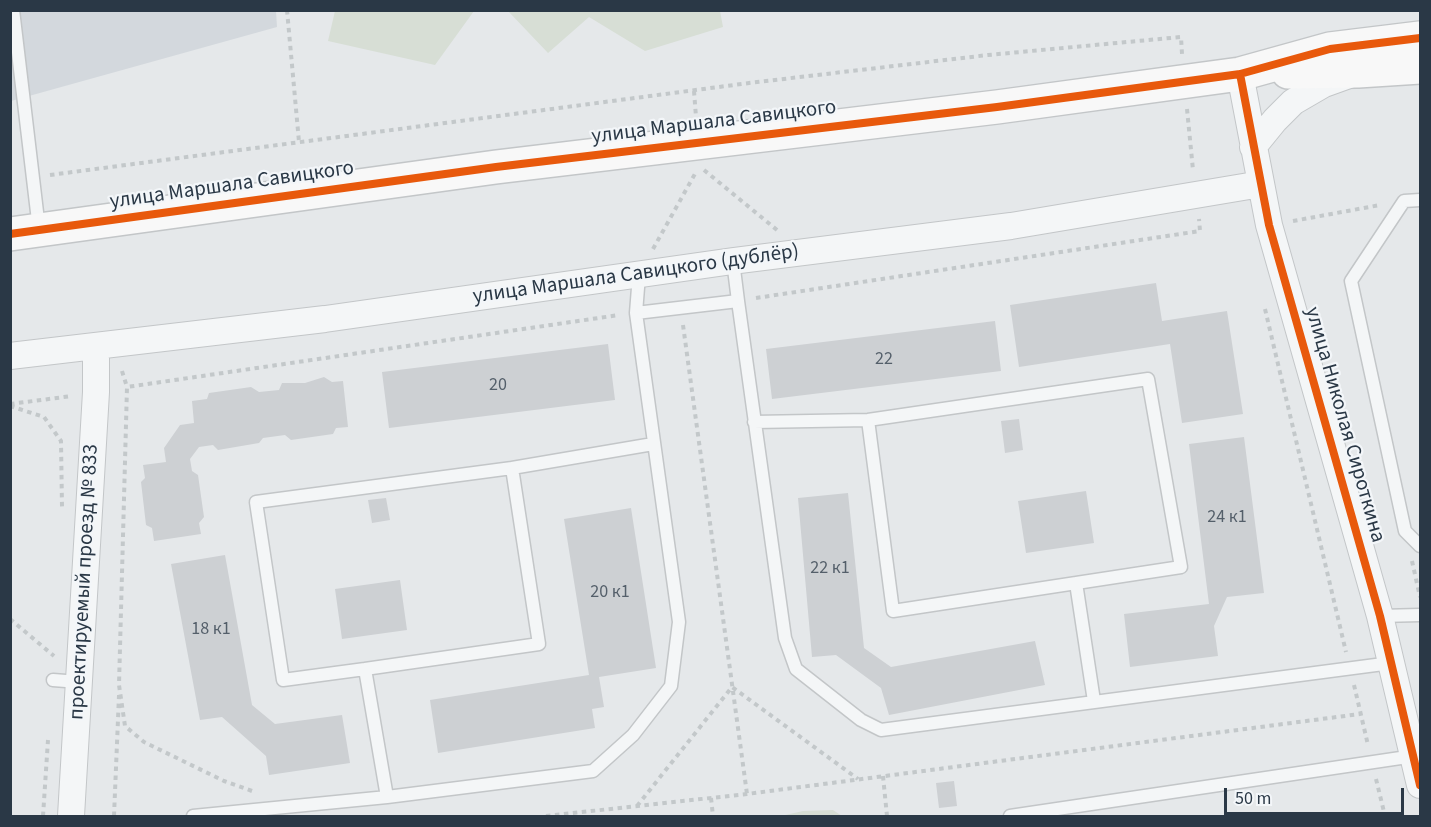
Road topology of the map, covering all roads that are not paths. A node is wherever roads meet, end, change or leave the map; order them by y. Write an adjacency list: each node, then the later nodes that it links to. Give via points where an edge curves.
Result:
1 (14, 10): 6 (lane)
2 (1420, 38): 5 (street, улица Маршала Савицкого, via 1330,49)
3 (1420, 67): 4 (street)
4 (1358, 71): 5 (street); 7 (street, via 1293,102)
5 (1245, 73): 7 (street, улица Николая Сироткина); 10 (street, улица Маршала Савицкого, via 496,167)
6 (16, 81): 10 (lane, via 33,177)
7 (1253, 147): 8 (street, улица Николая Сироткина)
8 (1261, 184): 11 (street, улица Маршала Савицкого (дублёр), via 1011,226); 24 (street, улица Николая Сироткина, via 1269,225)
9 (1420, 200): 21 (lane, via 1404,201 1351,281 1405,531)
10 (25, 232)
11 (733, 261): 12 (street, улица Маршала Савицкого (дублёр)); 13 (lane)
12 (639, 274): 14 (lane); 15 (street, улица Маршала Савицкого (дублёр))
13 (738, 301): 14 (lane); 18 (lane)
14 (636, 313): 19 (lane)
15 (96, 347): 16 (street, улица Маршала Савицкого (дублёр)); 28 (street, проектируемый проезд № 833)
16 (10, 356)
17 (868, 420): 18 (lane); 22 (lane, via 893,611); 22 (lane, via 1148,379 1181,567)
18 (754, 422): 29 (lane, via 785,638 796,669 861,720 881,730)
19 (653, 444): 20 (lane); 32 (lane, via 679,622 672,686 633,735 593,771)
20 (512, 468): 26 (lane, via 539,644); 26 (lane, via 256,502 283,680)
21 (1420, 546)
22 (1076, 583): 29 (lane)
23 (1420, 615): 24 (lane)
24 (1380, 616): 25 (street, улица Николая Сироткина)
25 (1391, 663): 29 (lane); 30 (street, улица Николая Сироткина)
26 (365, 669): 32 (lane)
27 (53, 680): 28 (lane)
28 (79, 682): 33 (street, проектируемый проезд № 833)
29 (1094, 701)
30 (1414, 756): 31 (street, улица Николая Сироткина); 35 (lane)
31 (1420, 784)
32 (387, 797): 34 (lane)
33 (71, 816)
34 (193, 816)
35 (1010, 816)

